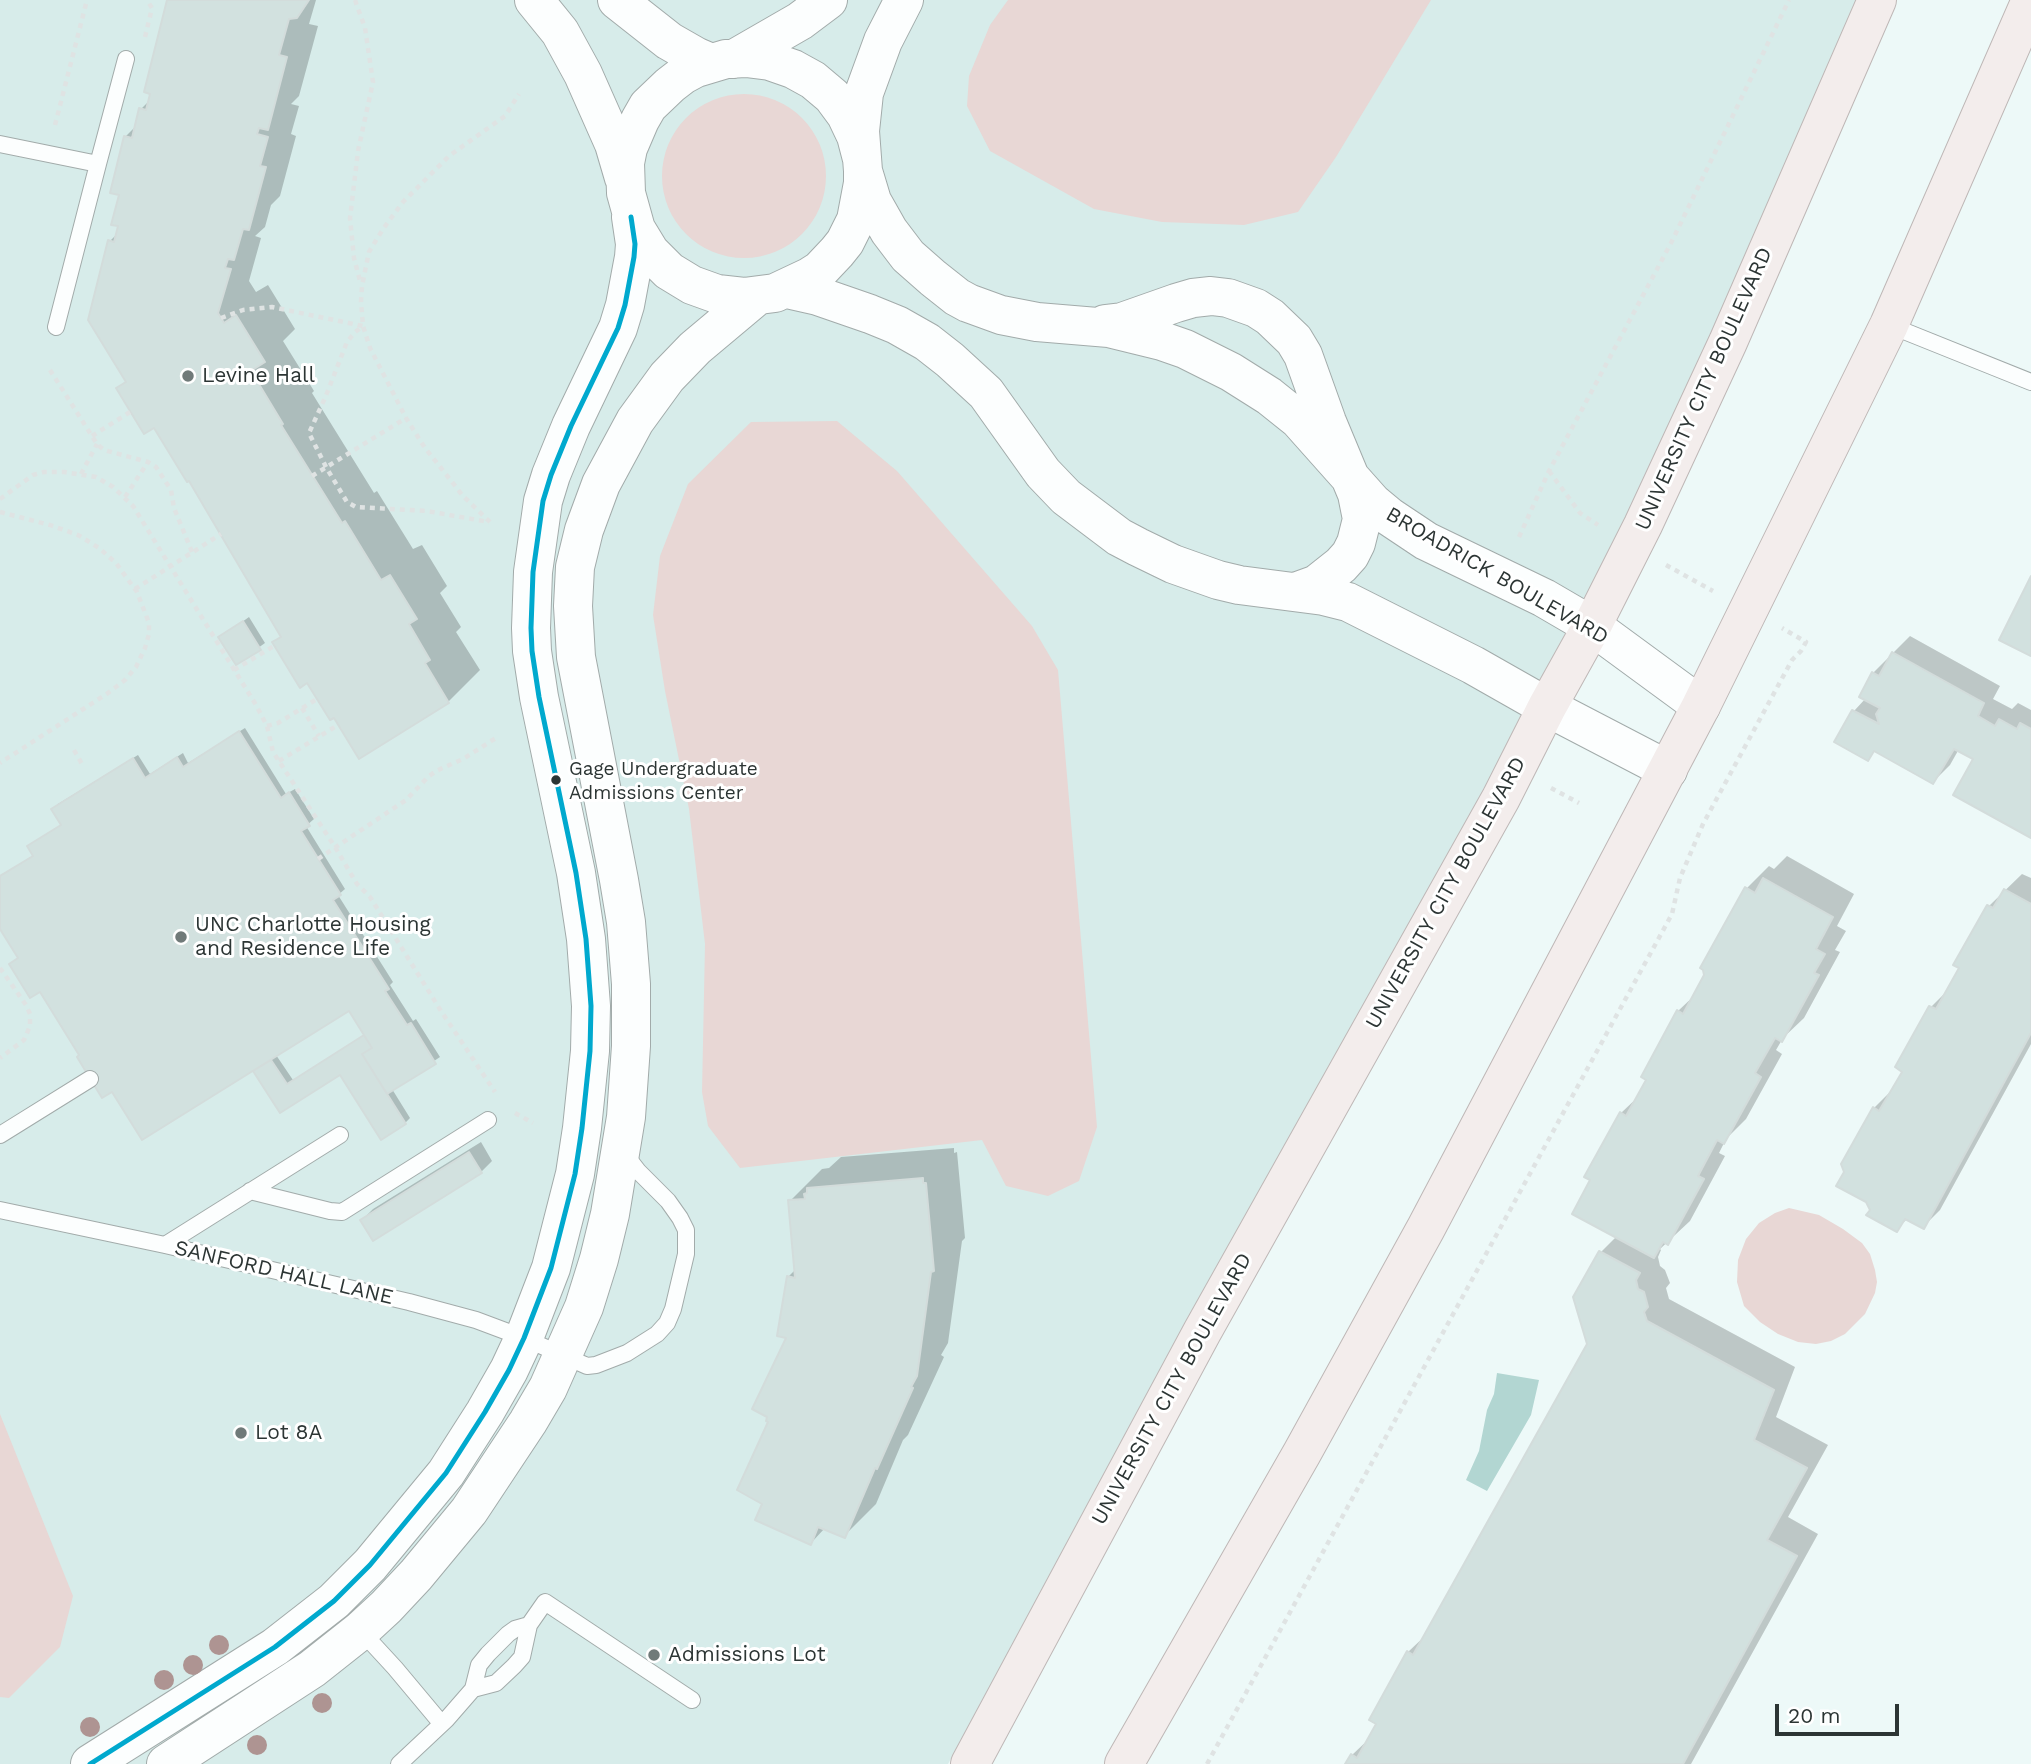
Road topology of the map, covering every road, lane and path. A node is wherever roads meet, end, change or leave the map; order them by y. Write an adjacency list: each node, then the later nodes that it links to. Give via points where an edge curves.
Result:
1 (87, 0): 14 (path)
2 (355, 0): 19 (path, via 365,28 373,82 350,218)
3 (534, 0): 17 (street, BROADRICK BOULEVARD, via 560,32 583,74)
4 (617, 0): 11 (street, BROADRICK BOULEVARD, via 669,41 697,57)
5 (828, 0): 11 (street)
6 (904, 0): 16 (street, via 864,93)
7 (1789, 0): 34 (path, via 1671,243)
8 (1877, 0): 50 (main road, UNIVERSITY CITY BOULEVARD, via 1728,342)
9 (2031, 0): 23 (main road)
10 (126, 59): 15 (lane)
11 (723, 61): 16 (street, BROADRICK BOULEVARD, via 770,61 813,80 846,115); 17 (street, BROADRICK BOULEVARD, via 683,75 648,106 628,148)
12 (519, 94): 19 (path, via 505,116 449,156 403,202 369,253)
13 (0, 144): 14 (lane)
14 (47, 153): 15 (lane)
15 (99, 164): 24 (lane)
16 (862, 165): 20 (street, BROADRICK BOULEVARD, via 860,208 845,242 820,270); 22 (street, BROADRICK BOULEVARD, via 872,201 889,231 908,256 957,297 1001,316)
17 (624, 179): 18 (street, BROADRICK BOULEVARD)
18 (631, 217): 20 (street, BROADRICK BOULEVARD, via 650,252 692,285 744,297); 84 (street, via 634,257 625,305 551,475 533,572 532,651 576,873 591,1006 587,1087 575,1174 551,1268)
19 (362, 286): 25 (path)
20 (772, 292): 49 (street, BROADRICK BOULEVARD, via 818,296 897,324 927,342 986,393 1054,485 1119,537 1218,580); 80 (street, via 695,348 635,421 601,484 575,567 576,657 619,880 631,984 631,1046)
21 (221, 318): 25 (path, via 272,307)
22 (1085, 325): 37 (street, BROADRICK BOULEVARD, via 1162,341 1231,372 1299,420); 37 (street, via 1122,322 1211,296 1256,308 1284,329 1303,355)
23 (1889, 325): 27 (lane); 55 (main road)
24 (56, 327)
25 (363, 327): 29 (path); 33 (path, via 347,342 309,433)
26 (50, 370): 30 (path)
27 (2031, 382)
28 (130, 412): 30 (path)
29 (406, 418): 33 (path); 33 (path, via 463,496 490,522 427,510 355,507 347,502)
30 (92, 436): 31 (path)
31 (97, 444): 32 (path); 35 (path)
32 (148, 462): 38 (path); 44 (path, via 172,490 174,508)
33 (326, 467): 36 (path)
34 (1549, 471): 41 (path); 43 (path)
35 (81, 474): 38 (path, via 96,477); 39 (path, via 33,475)
36 (312, 476)
37 (1349, 477): 49 (street, via 1362,519 1356,543 1328,576); 50 (street, BROADRICK BOULEVARD, via 1380,510 1426,541)
38 (124, 497): 45 (path)
39 (0, 499)
40 (0, 512): 48 (path, via 78,535 116,564)
41 (1580, 513)
42 (221, 534): 44 (path)
43 (1519, 537)
44 (192, 552): 45 (path)
45 (171, 567): 48 (path); 53 (path)
46 (1677, 571): 47 (path)
47 (1707, 588)
48 (135, 589): 65 (path, via 149,623 136,667 108,693)
49 (1294, 592): 56 (street, BROADRICK BOULEVARD, via 1348,602)
50 (1592, 626): 55 (street, BROADRICK BOULEVARD); 56 (main road, UNIVERSITY CITY BOULEVARD)
51 (1784, 629): 96 (path, via 1806,642 1703,824 1680,878 1672,914)
52 (274, 646): 53 (path)
53 (234, 670): 59 (path)
54 (317, 699): 57 (path)
55 (1701, 706): 66 (main road)
56 (1547, 707): 66 (street, BROADRICK BOULEVARD); 94 (main road, UNIVERSITY CITY BOULEVARD)
57 (302, 708): 59 (path); 60 (path)
58 (338, 725): 60 (path)
59 (267, 726): 63 (path)
60 (319, 736): 63 (path)
61 (496, 738): 69 (path, via 436,771 407,800)
62 (74, 750): 64 (path)
63 (279, 761): 69 (path)
64 (82, 764)
65 (0, 766)
66 (1668, 770): 95 (main road, via 1426,1228)
67 (1544, 785): 68 (path)
68 (1579, 803)
69 (335, 846): 70 (path); 74 (path)
70 (318, 859)
71 (0, 968): 72 (path, via 30,1014 24,1040)
72 (0, 1058)
73 (90, 1079): 78 (lane)
74 (496, 1094)
75 (513, 1111): 77 (path)
76 (488, 1120): 81 (lane, via 342,1212)
77 (533, 1123)
78 (0, 1135)
79 (341, 1135): 81 (lane)
80 (621, 1148): 85 (street, via 599,1259); 85 (lane, SANFORD HALL LANE, via 668,1201 686,1230 686,1254 673,1310 657,1334 614,1359 587,1366)
81 (250, 1191): 83 (lane)
82 (0, 1210): 83 (lane, SANFORD HALL LANE)
83 (165, 1245): 84 (lane, SANFORD HALL LANE, via 419,1305)
84 (524, 1338): 85 (lane, SANFORD HALL LANE); 86 (street, via 485,1412 446,1473 378,1556)
85 (563, 1355): 86 (street, via 528,1422 446,1541 386,1607)
86 (347, 1616): 90 (lane); 91 (street, via 265,1654); 92 (street, via 312,1670)
87 (529, 1625): 88 (lane, via 515,1629 488,1654 479,1665); 88 (lane, via 522,1657 496,1683); 89 (lane, via 545,1602)
88 (473, 1689): 90 (lane)
89 (691, 1700)
90 (441, 1723): 93 (lane)
91 (90, 1764)
92 (166, 1764)
93 (399, 1764)
94 (970, 1764)
95 (1124, 1764)
96 (1208, 1764)

